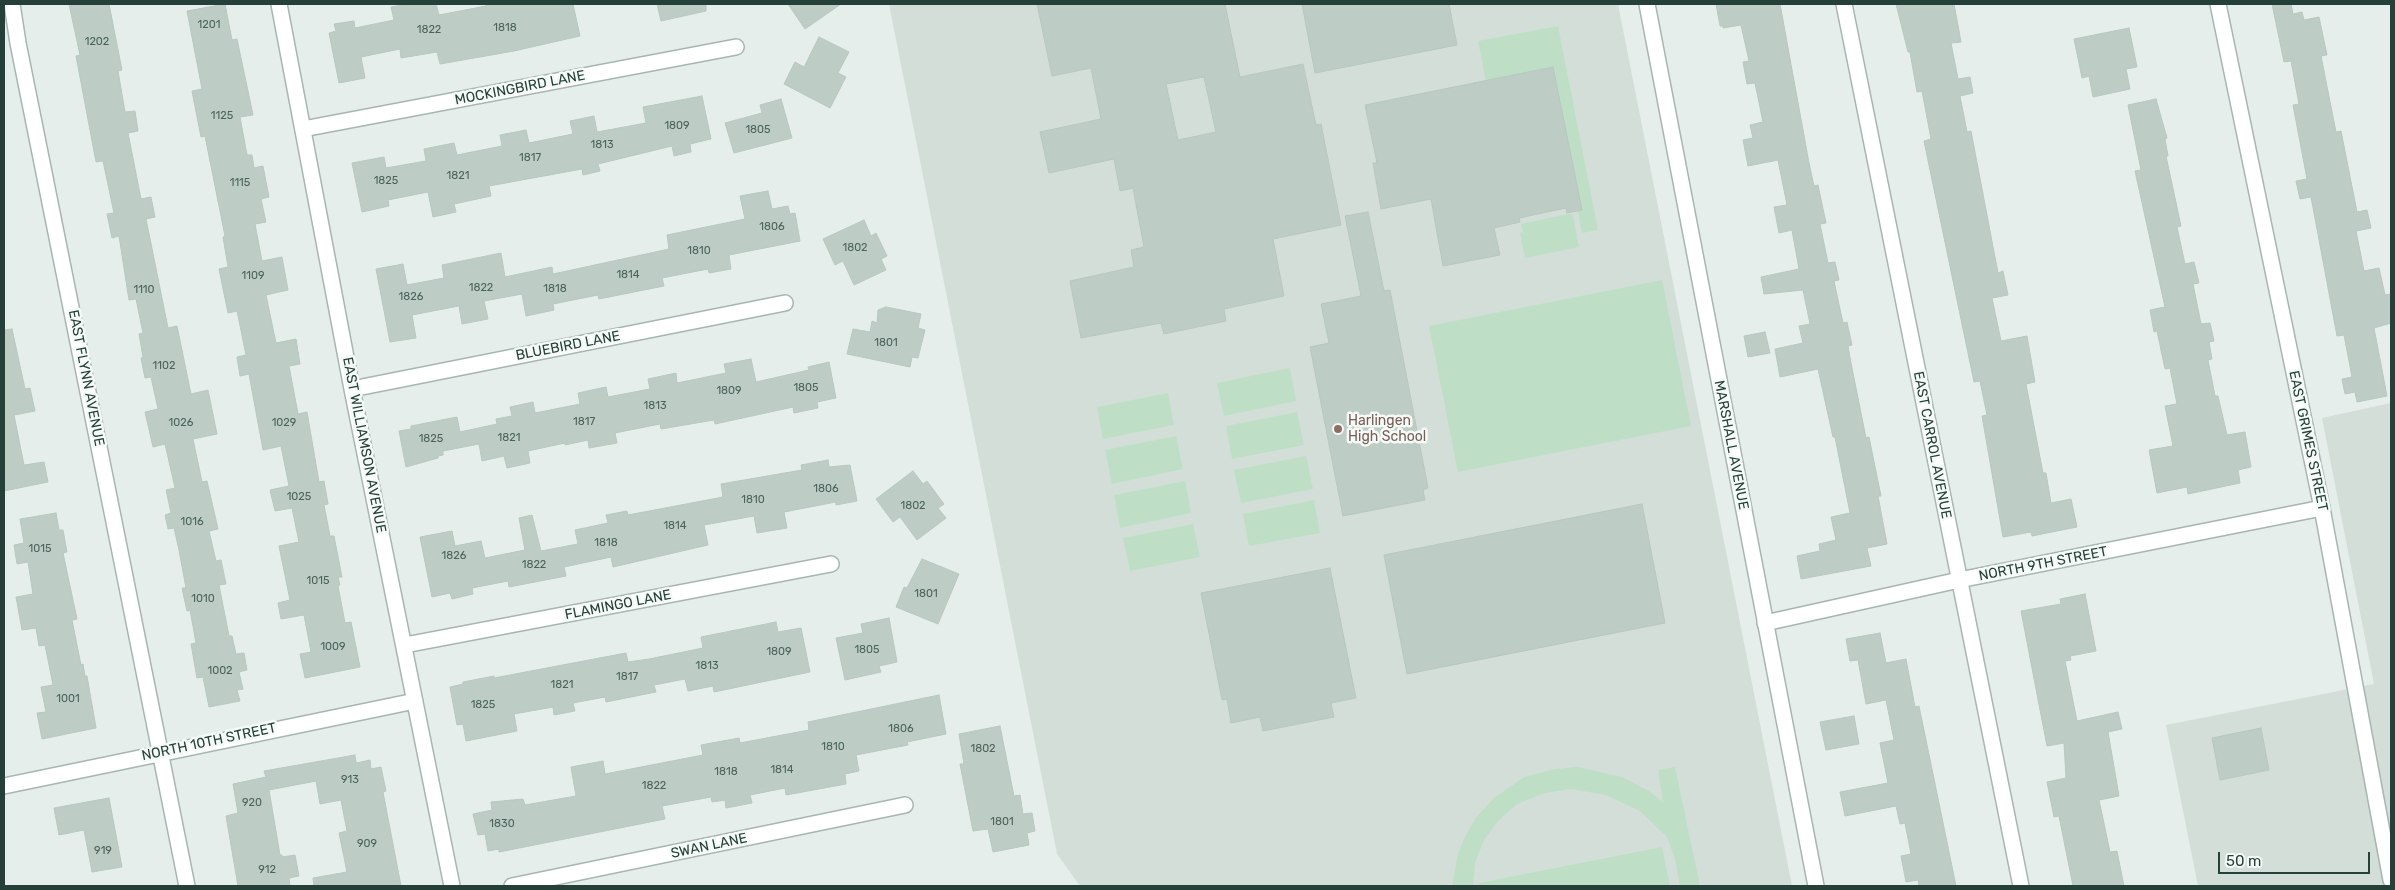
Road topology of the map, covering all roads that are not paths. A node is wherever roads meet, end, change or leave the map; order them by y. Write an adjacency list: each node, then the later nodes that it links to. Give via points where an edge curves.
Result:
1 (12, 4): 16 (street, EAST FLYNN AVENUE)
2 (279, 4): 7 (street, EAST WILLIAMSON AVENUE)
3 (1648, 4): 13 (street, MARSHALL AVENUE)
4 (1844, 4): 12 (street, EAST CARROL AVENUE)
5 (2218, 4): 10 (street, EAST GRIMES STREET)
6 (736, 47): 7 (street, MOCKINGBIRD LANE)
7 (303, 129): 9 (street, EAST WILLIAMSON AVENUE)
8 (785, 304): 9 (street, BLUEBIRD LANE)
9 (352, 389): 14 (street, EAST WILLIAMSON AVENUE)
10 (2322, 508): 12 (street, NORTH 9TH STREET); 19 (street, EAST GRIMES STREET)
11 (831, 564): 14 (street, FLAMINGO LANE)
12 (1960, 580): 13 (street, NORTH 9TH STREET); 24 (street, EAST CARROL AVENUE)
13 (1765, 623): 23 (street, MARSHALL AVENUE)
14 (405, 645): 15 (street, EAST WILLIAMSON AVENUE)
15 (415, 701): 16 (street, NORTH 10TH STREET); 21 (street, EAST WILLIAMSON AVENUE)
16 (161, 752): 17 (street, NORTH 10TH STREET); 20 (street, EAST FLYNN AVENUE)
17 (4, 786)
18 (905, 805): 22 (street, SWAN LANE)
19 (2391, 880)
20 (187, 886)
21 (452, 886)
22 (512, 886)
23 (1816, 886)
24 (2021, 886)

